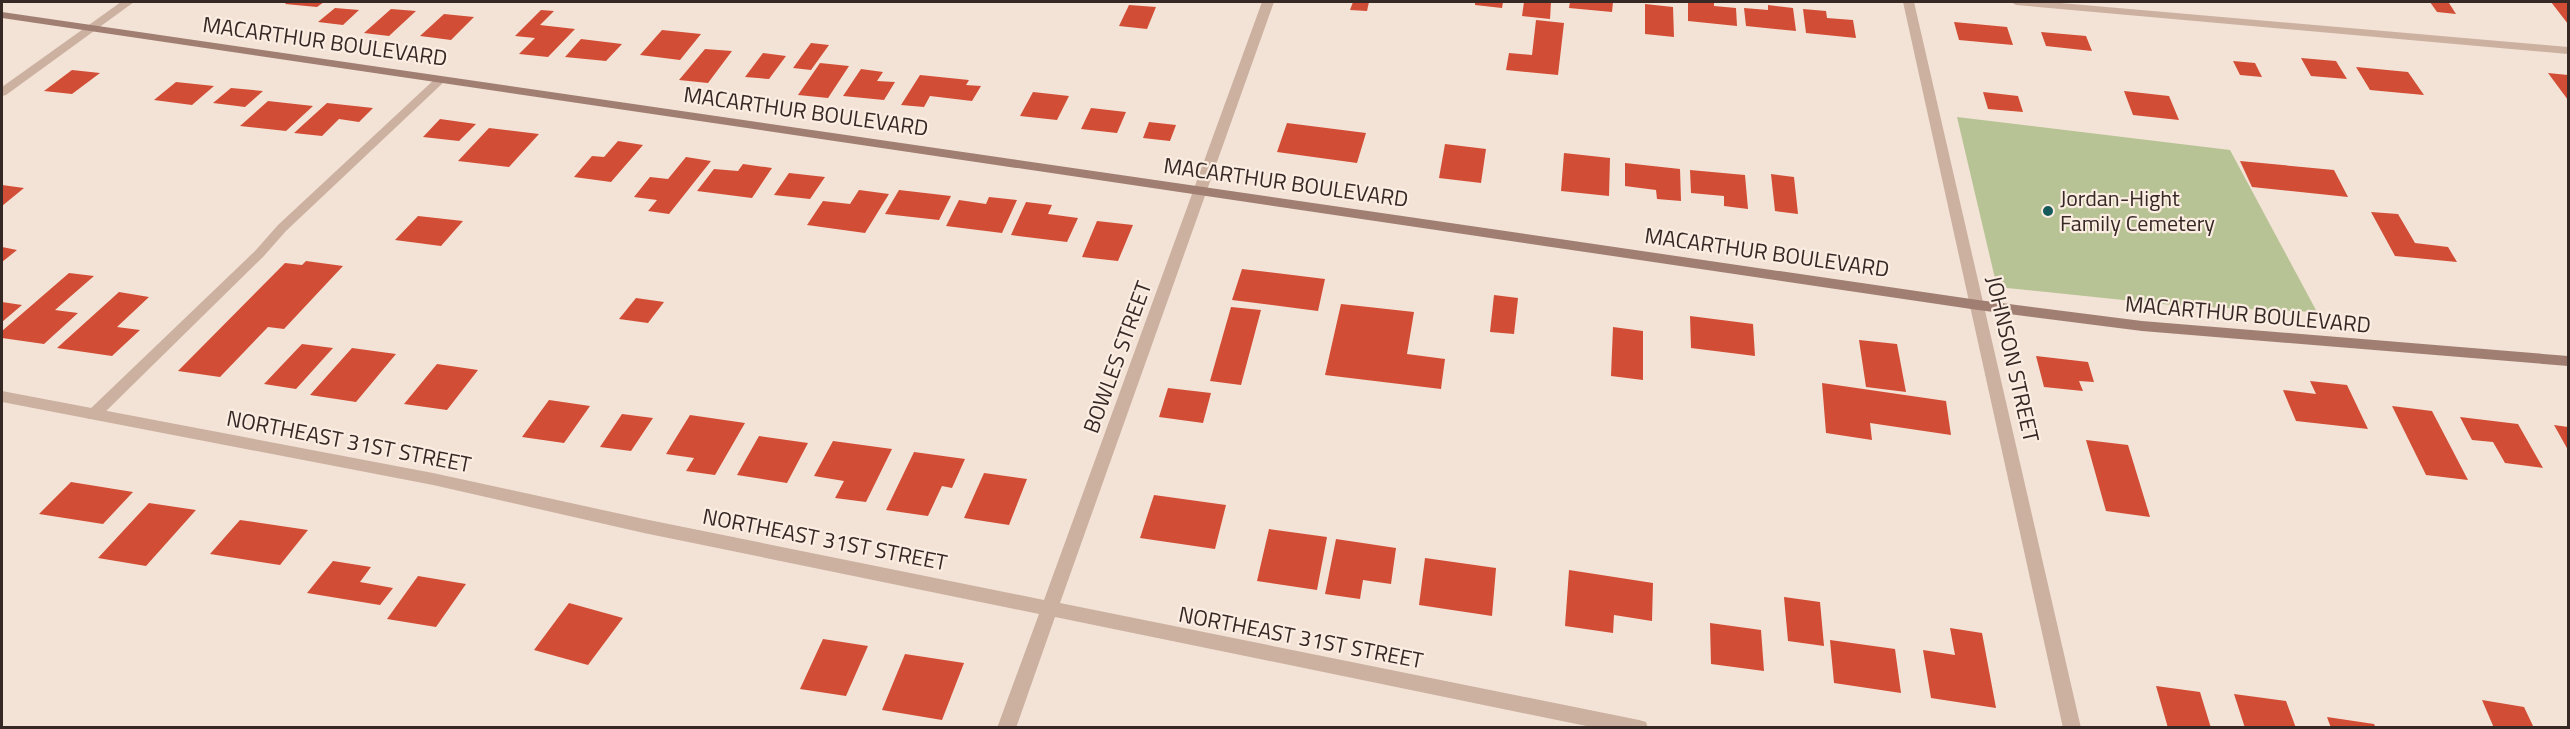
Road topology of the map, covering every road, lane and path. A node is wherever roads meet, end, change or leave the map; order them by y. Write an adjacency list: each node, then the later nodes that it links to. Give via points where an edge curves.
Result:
1 (128, 2): 6 (street)
2 (1268, 2): 10 (street, BOWLES STREET)
3 (1908, 2): 11 (street, JOHNSON STREET)
4 (2016, 2): 7 (street)
5 (2, 15): 6 (main road, MACARTHUR BOULEVARD)
6 (92, 28): 8 (main road, MACARTHUR BOULEVARD); 9 (street)
7 (2568, 51)
8 (441, 79): 10 (main road, MACARTHUR BOULEVARD); 14 (lane, via 282,228)
9 (2, 92)
10 (1202, 190): 11 (main road, MACARTHUR BOULEVARD); 15 (street, BOWLES STREET)
11 (1978, 305): 12 (main road, MACARTHUR BOULEVARD, via 2142,326); 18 (street, JOHNSON STREET)
12 (2568, 361)
13 (2, 397): 14 (street, NORTHEAST 31ST STREET)
14 (93, 415): 15 (street, NORTHEAST 31ST STREET, via 433,479 644,526)
15 (1050, 606): 16 (street, BOWLES STREET); 17 (street, NORTHEAST 31ST STREET, via 1091,618)
16 (1006, 728)
17 (1639, 728)
18 (2072, 728)

